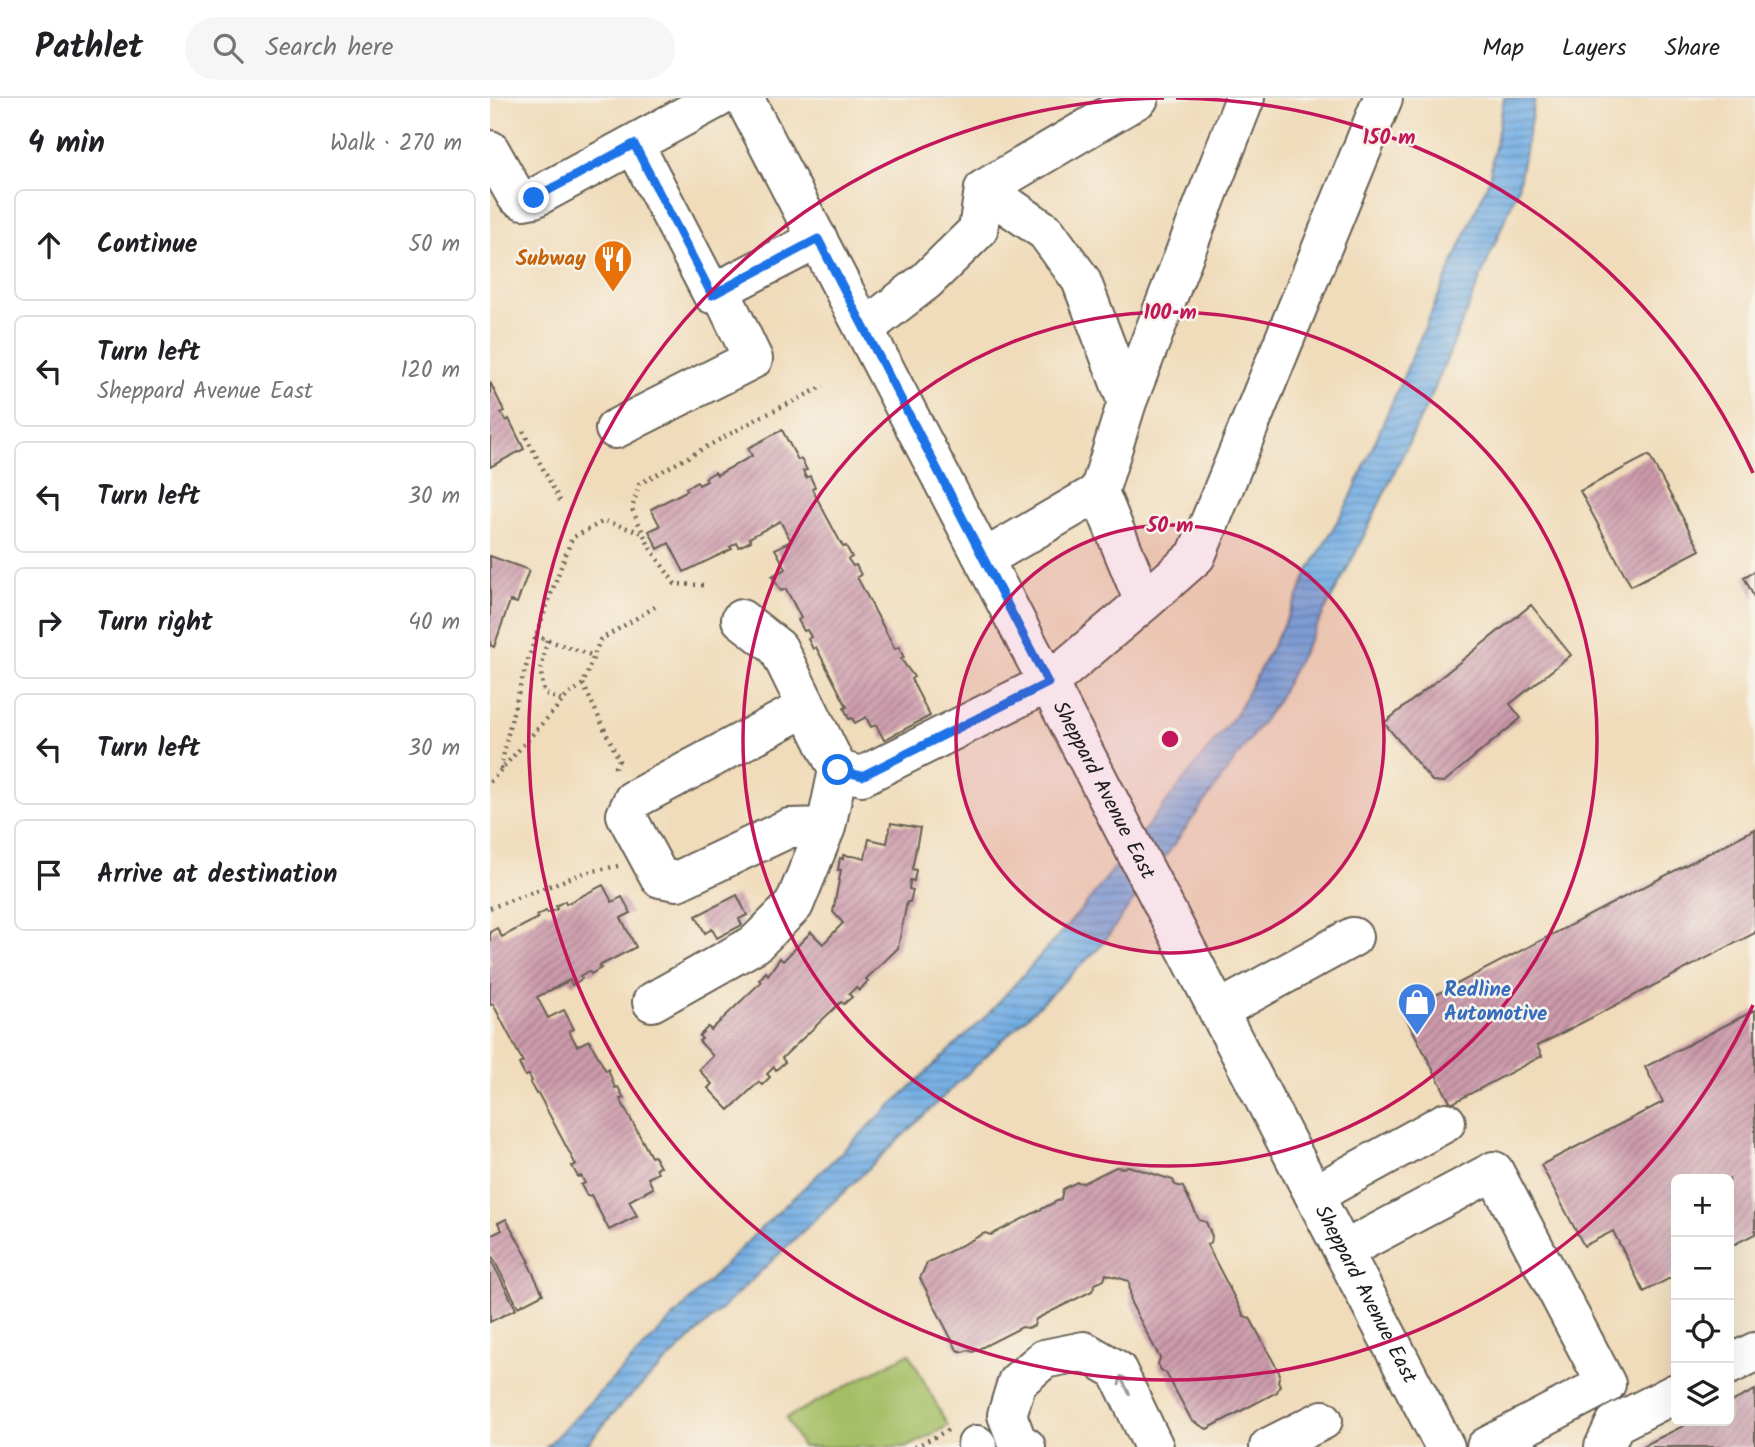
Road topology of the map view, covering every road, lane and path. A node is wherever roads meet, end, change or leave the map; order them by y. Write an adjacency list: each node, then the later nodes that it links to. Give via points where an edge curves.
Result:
1 (718, 98): 6 (main road)
2 (744, 98): 9 (main road, Sheppard Avenue East)
3 (1139, 98): 8 (main road)
4 (1245, 98): 13 (main road)
5 (1383, 98): 21 (main road, via 1196,556)
6 (634, 144): 7 (main road, via 523,200 510,187); 10 (main road, via 712,295)
7 (490, 150)
8 (984, 189): 11 (main road, via 978,230 926,281); 13 (main road, via 1046,232 1081,280)
9 (818, 239): 10 (main road); 11 (main road, Sheppard Avenue East)
10 (720, 290): 14 (main road, via 753,359)
11 (864, 329): 19 (main road, Sheppard Avenue East)
12 (824, 386): 18 (path, via 639,484 632,509)
13 (1127, 402): 16 (main road)
14 (615, 429)
15 (523, 430): 17 (path)
16 (1099, 492): 19 (main road); 21 (main road)
17 (560, 501)
18 (644, 534): 20 (path, via 675,584); 24 (path, via 604,521 572,538)
19 (984, 559): 27 (main road, Sheppard Avenue East)
20 (703, 585)
21 (1144, 602): 27 (main road)
22 (655, 607): 26 (path, via 600,640)
23 (741, 619): 30 (main road, via 778,649)
24 (535, 636): 25 (path); 31 (path, via 509,721)
25 (547, 640): 26 (path); 29 (path, via 541,672 544,693)
26 (594, 656): 28 (path)
27 (1048, 683): 32 (main road, via 862,776); 40 (main road, Sheppard Avenue East)
28 (583, 684): 29 (path); 34 (path)
29 (563, 701): 31 (path)
30 (807, 707): 32 (main road); 34 (main road)
31 (501, 769): 33 (path)
32 (838, 770): 35 (main road)
33 (490, 782)
34 (633, 800): 35 (main road, via 626,815 660,878 677,881 789,828)
35 (826, 827): 39 (main road, via 794,905 755,944)
36 (619, 866): 37 (path, via 584,873)
37 (490, 908)
38 (1353, 937): 40 (main road)
39 (652, 1002)
40 (1219, 1011): 42 (main road, Sheppard Avenue East)
41 (1446, 1122): 42 (main road)
42 (1314, 1195): 43 (main road, Sheppard Avenue East)
43 (1343, 1251): 53 (main road, Sheppard Avenue East); 54 (main road, via 1494,1171 1605,1384)
44 (1755, 1352): 45 (main road)
45 (1733, 1363)
46 (1671, 1395): 55 (main road, via 1615,1424)
47 (1323, 1420): 52 (main road)
48 (968, 1440): 49 (path)
49 (915, 1447)
50 (1026, 1447): 51 (main road, one-way to 50, via 1117,1370 1084,1351 1044,1359 1017,1382 1007,1415 1017,1441)
51 (1154, 1447)
52 (1269, 1447)
53 (1445, 1447)
54 (1486, 1447)
55 (1604, 1447)

